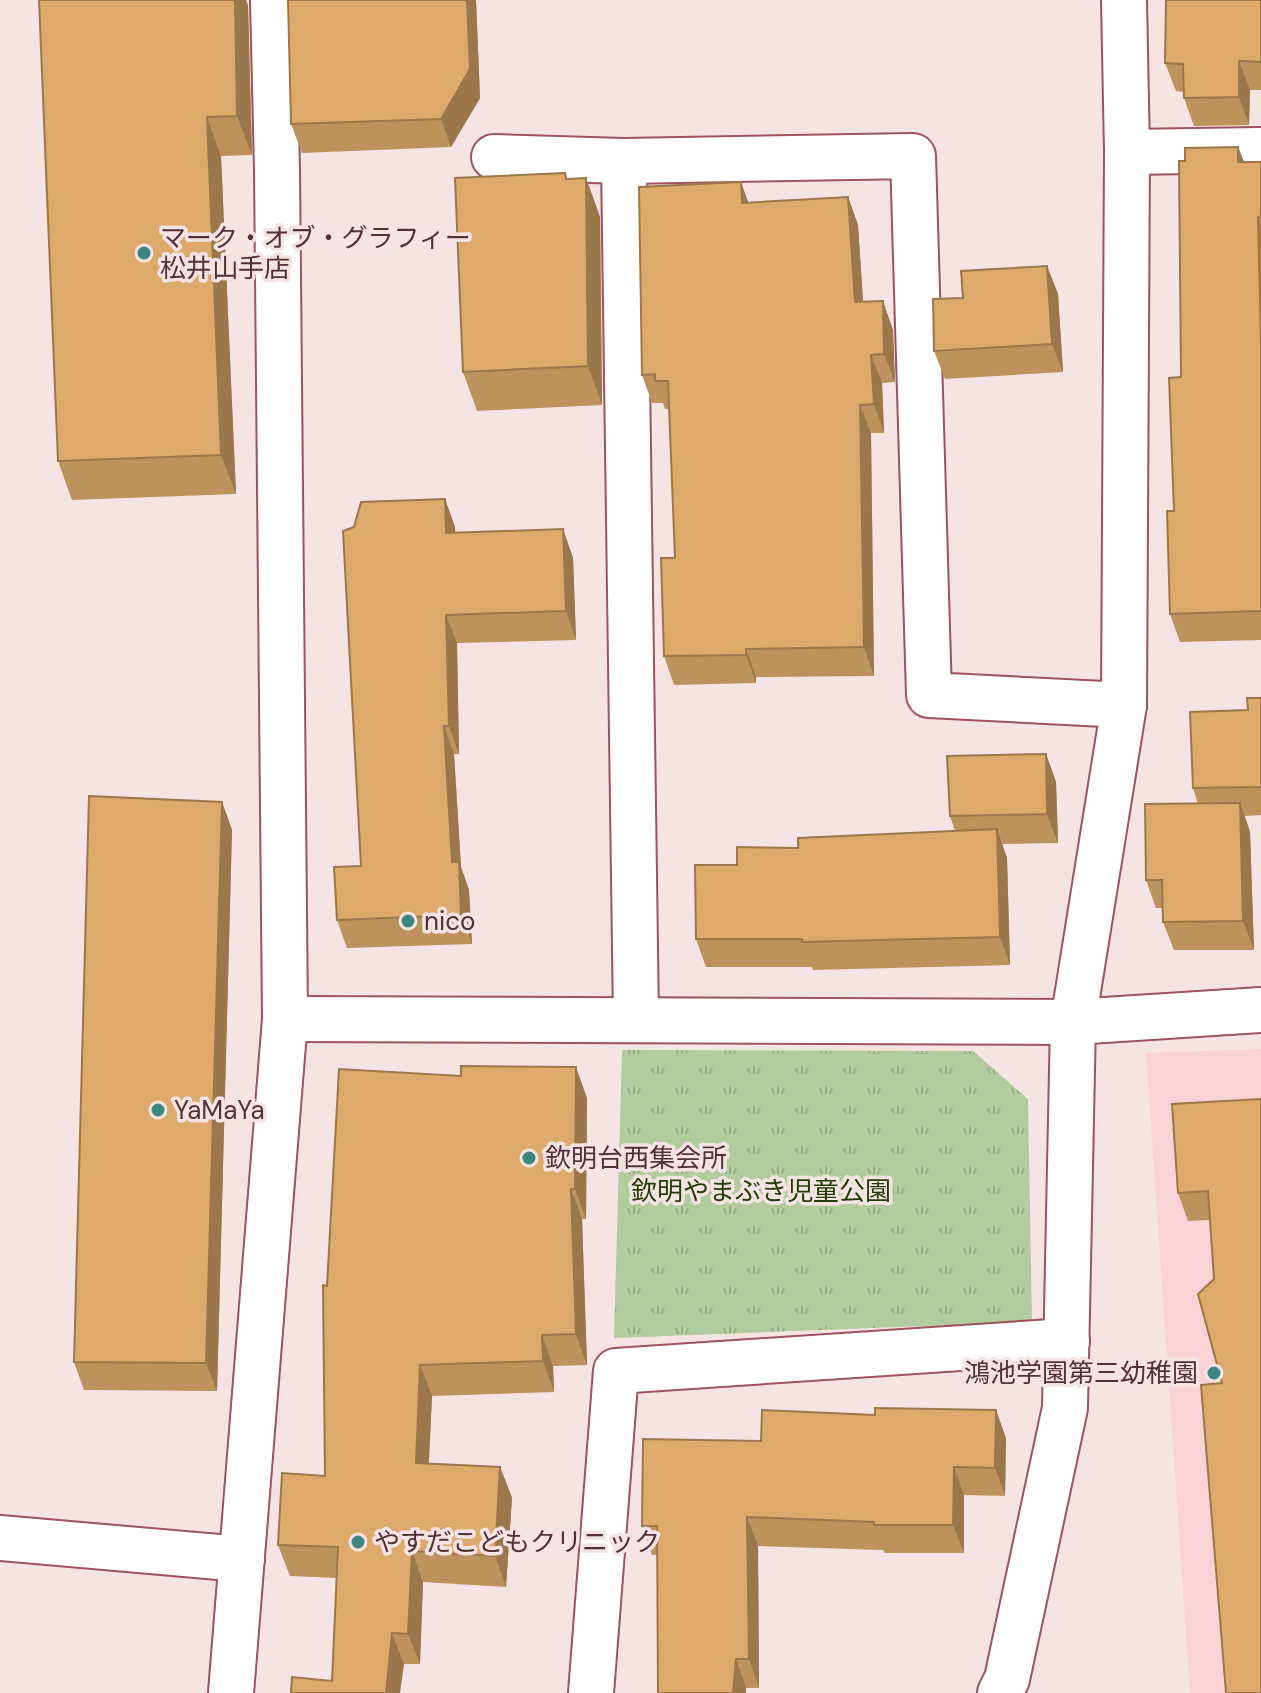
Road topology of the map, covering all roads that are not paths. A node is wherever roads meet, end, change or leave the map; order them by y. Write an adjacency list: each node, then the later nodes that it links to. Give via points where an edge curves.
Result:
1 (273, 0): 9 (street)
2 (1124, 0): 4 (street)
3 (1261, 150): 4 (street)
4 (1127, 152): 7 (street)
5 (494, 157): 6 (street)
6 (624, 161): 7 (street, via 913,156 929,695); 10 (street)
7 (1124, 705): 11 (street)
8 (1261, 1010): 11 (street)
9 (285, 1019): 10 (street); 14 (street)
10 (636, 1020): 11 (street)
11 (1073, 1022): 12 (street)
12 (1067, 1341): 16 (street, via 616,1371); 17 (street, via 1065,1408)
13 (0, 1538): 14 (street)
14 (242, 1559): 15 (street)
15 (231, 1693)
16 (591, 1693)
17 (1000, 1693)

